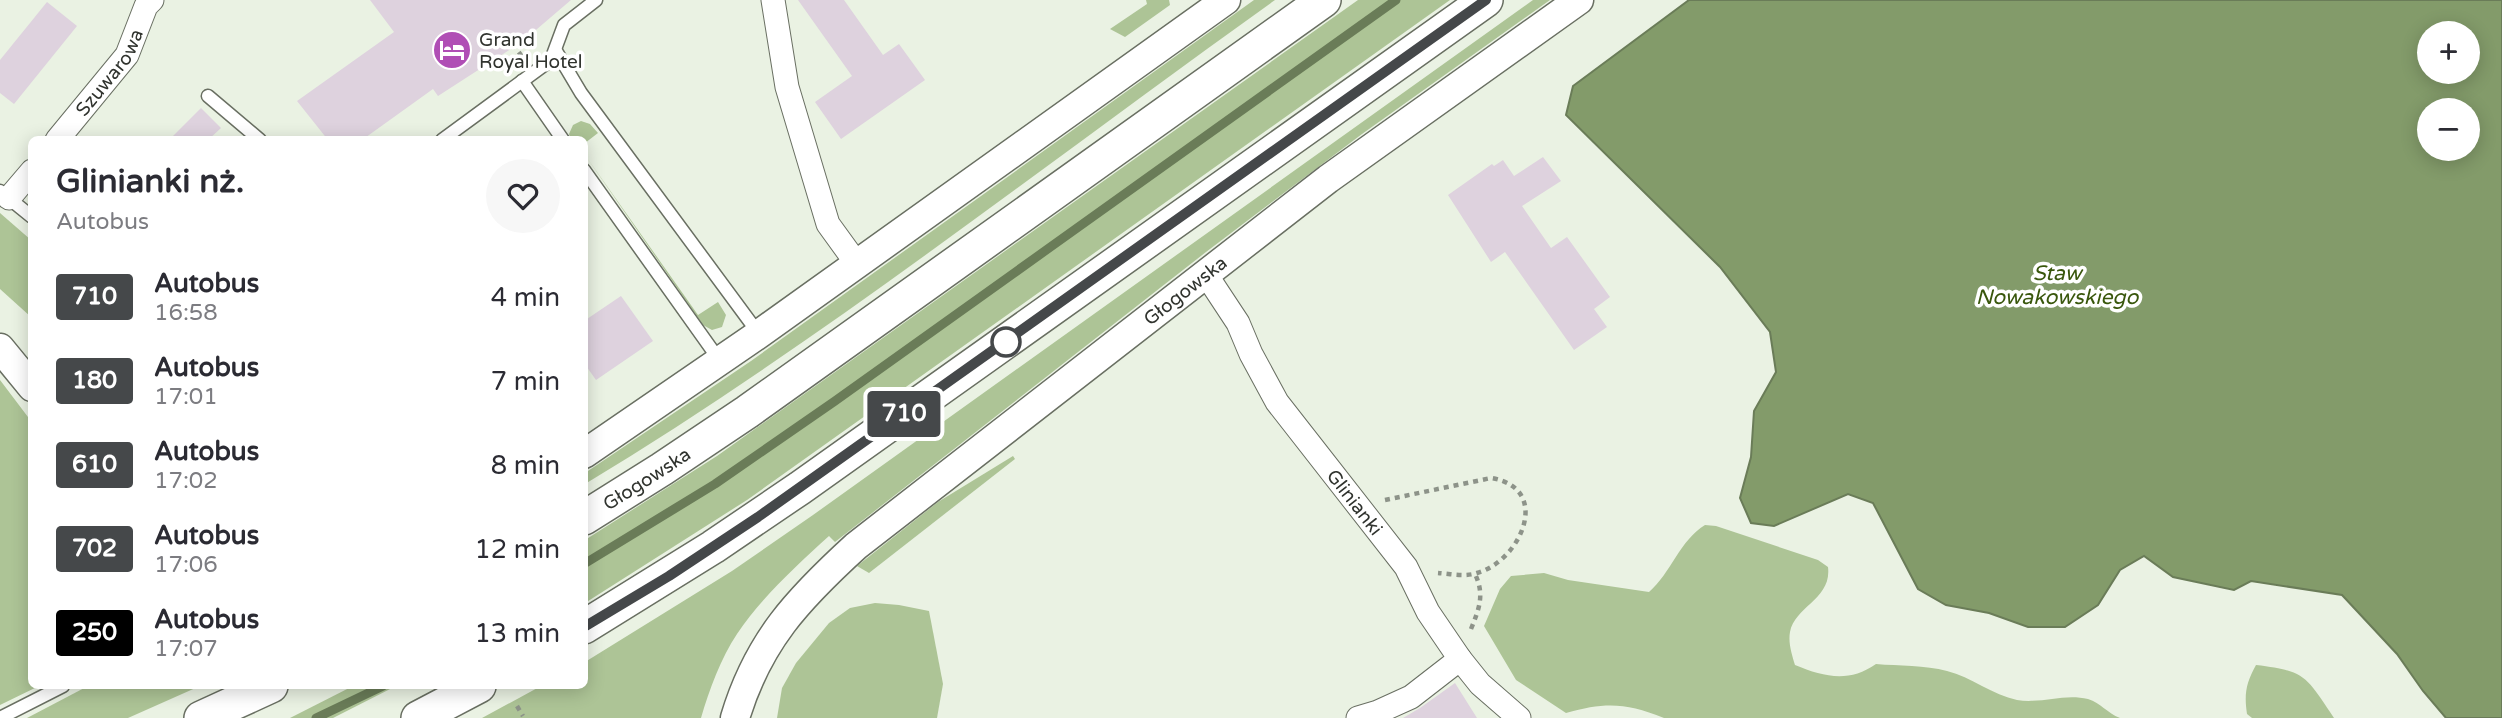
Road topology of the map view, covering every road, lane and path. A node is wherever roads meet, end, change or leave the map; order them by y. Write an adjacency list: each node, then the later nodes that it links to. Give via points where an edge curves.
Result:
1 (152, 0): 11 (street, Szuwarowa, via 127,55)
2 (596, 0): 8 (lane, via 564,25)
3 (773, 0): 19 (street, via 787,87 828,224)
4 (1226, 0): 19 (street)
5 (1324, 0): 27 (main road, Głogowska, via 726,426)
6 (1486, 0): 30 (main road, via 758,517)
7 (1579, 0): 20 (street, Głogowska)
8 (556, 51): 9 (lane); 21 (lane, via 581,93)
9 (522, 81): 13 (lane); 14 (lane)
10 (208, 96): 12 (lane)
11 (60, 136)
12 (255, 136)
13 (447, 136)
14 (560, 136)
15 (28, 175): 17 (street)
16 (588, 176): 23 (lane)
17 (5, 195): 18 (lane)
18 (28, 215)
19 (857, 264): 21 (street)
20 (1205, 273): 26 (street, Glinianki, via 1238,323 1277,402); 40 (street, Głogowska, via 856,546 802,597 763,650)
21 (759, 334): 23 (street)
22 (0, 348): 24 (street)
23 (720, 361): 25 (street)
24 (28, 382)
25 (588, 451)
26 (1356, 503): 28 (street, Glinianki); 29 (path, via 1491,478 1515,485 1524,498 1525,512 1516,544 1490,569)
27 (588, 515)
28 (1406, 567): 29 (path); 31 (street, Glinianki)
29 (1475, 574): 31 (path, via 1482,587 1481,603)
30 (588, 625)
31 (1460, 659): 41 (street, via 1411,697); 42 (street, Glinianki, via 1480,684)
32 (57, 689): 37 (lane)
33 (264, 689): 38 (main road)
34 (473, 689): 39 (main road)
35 (517, 706): 36 (path)
36 (523, 716)
37 (0, 718)
38 (201, 718)
39 (418, 718)
40 (735, 718)
41 (1358, 718)
42 (1519, 718)

